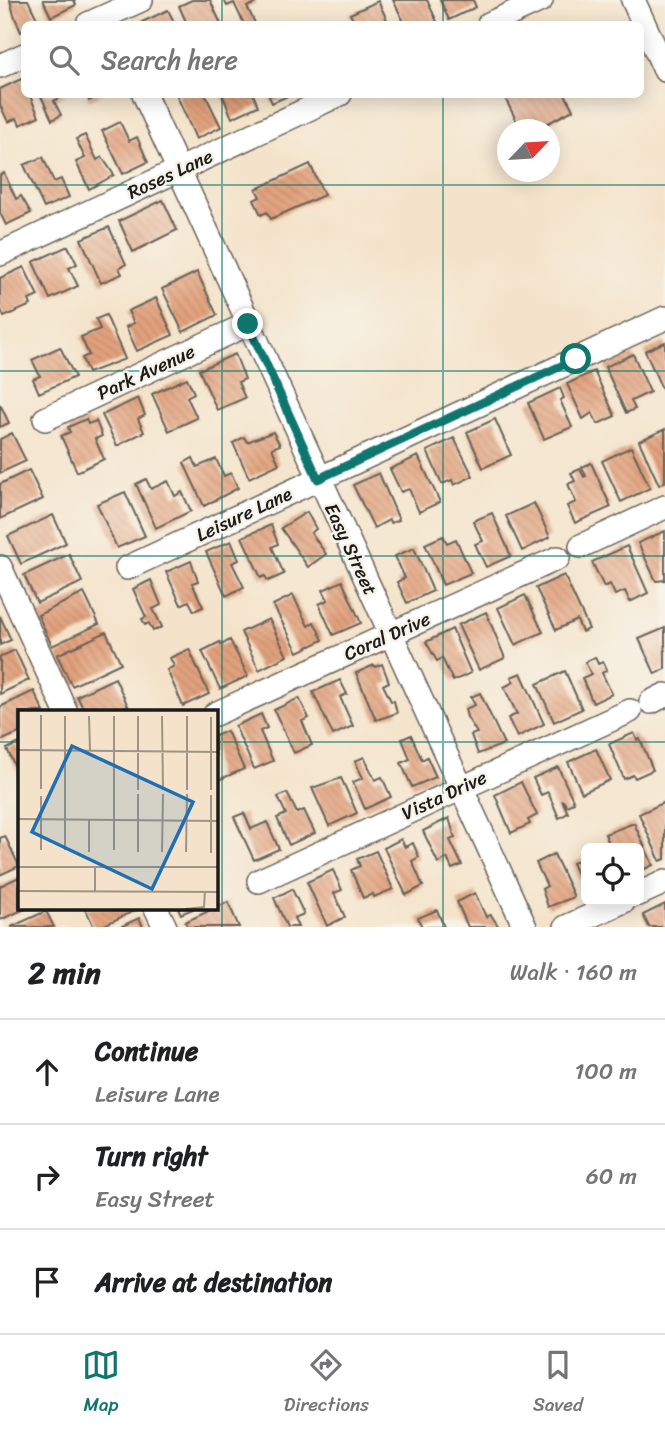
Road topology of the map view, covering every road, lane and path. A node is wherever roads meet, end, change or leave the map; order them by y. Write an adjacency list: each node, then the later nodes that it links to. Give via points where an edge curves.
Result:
1 (141, 0): 4 (street)
2 (541, 0): 5 (street)
3 (633, 0): 6 (street)
4 (101, 16)
5 (496, 21)
6 (643, 21)
7 (644, 24): 10 (street)
8 (21, 56): 9 (street)
9 (0, 66)
10 (665, 70)
11 (146, 98): 13 (street, Easy Street)
12 (332, 98): 13 (street, Roses Lane)
13 (179, 170): 14 (street, Roses Lane); 16 (street, Easy Street)
14 (0, 254)
15 (665, 318): 18 (street, Leisure Lane)
16 (248, 324): 17 (street, Park Avenue); 18 (street, Easy Street)
17 (45, 419)
18 (318, 479): 23 (street, Leisure Lane); 24 (street, Easy Street)
19 (665, 507): 20 (street)
20 (581, 546)
21 (558, 558): 24 (street, Coral Drive)
22 (0, 567): 26 (street)
23 (127, 568)
24 (390, 635): 27 (street, Coral Drive); 28 (street, Easy Street)
25 (649, 702): 28 (street, Vista Drive)
26 (65, 710)
27 (217, 713)
28 (461, 788): 29 (street, Vista Drive); 35 (street, Easy Street)
29 (259, 881)
30 (665, 882): 31 (street)
31 (644, 892)
32 (613, 906): 36 (street)
33 (156, 909): 34 (street)
34 (165, 927)
35 (525, 927)
36 (566, 927)

